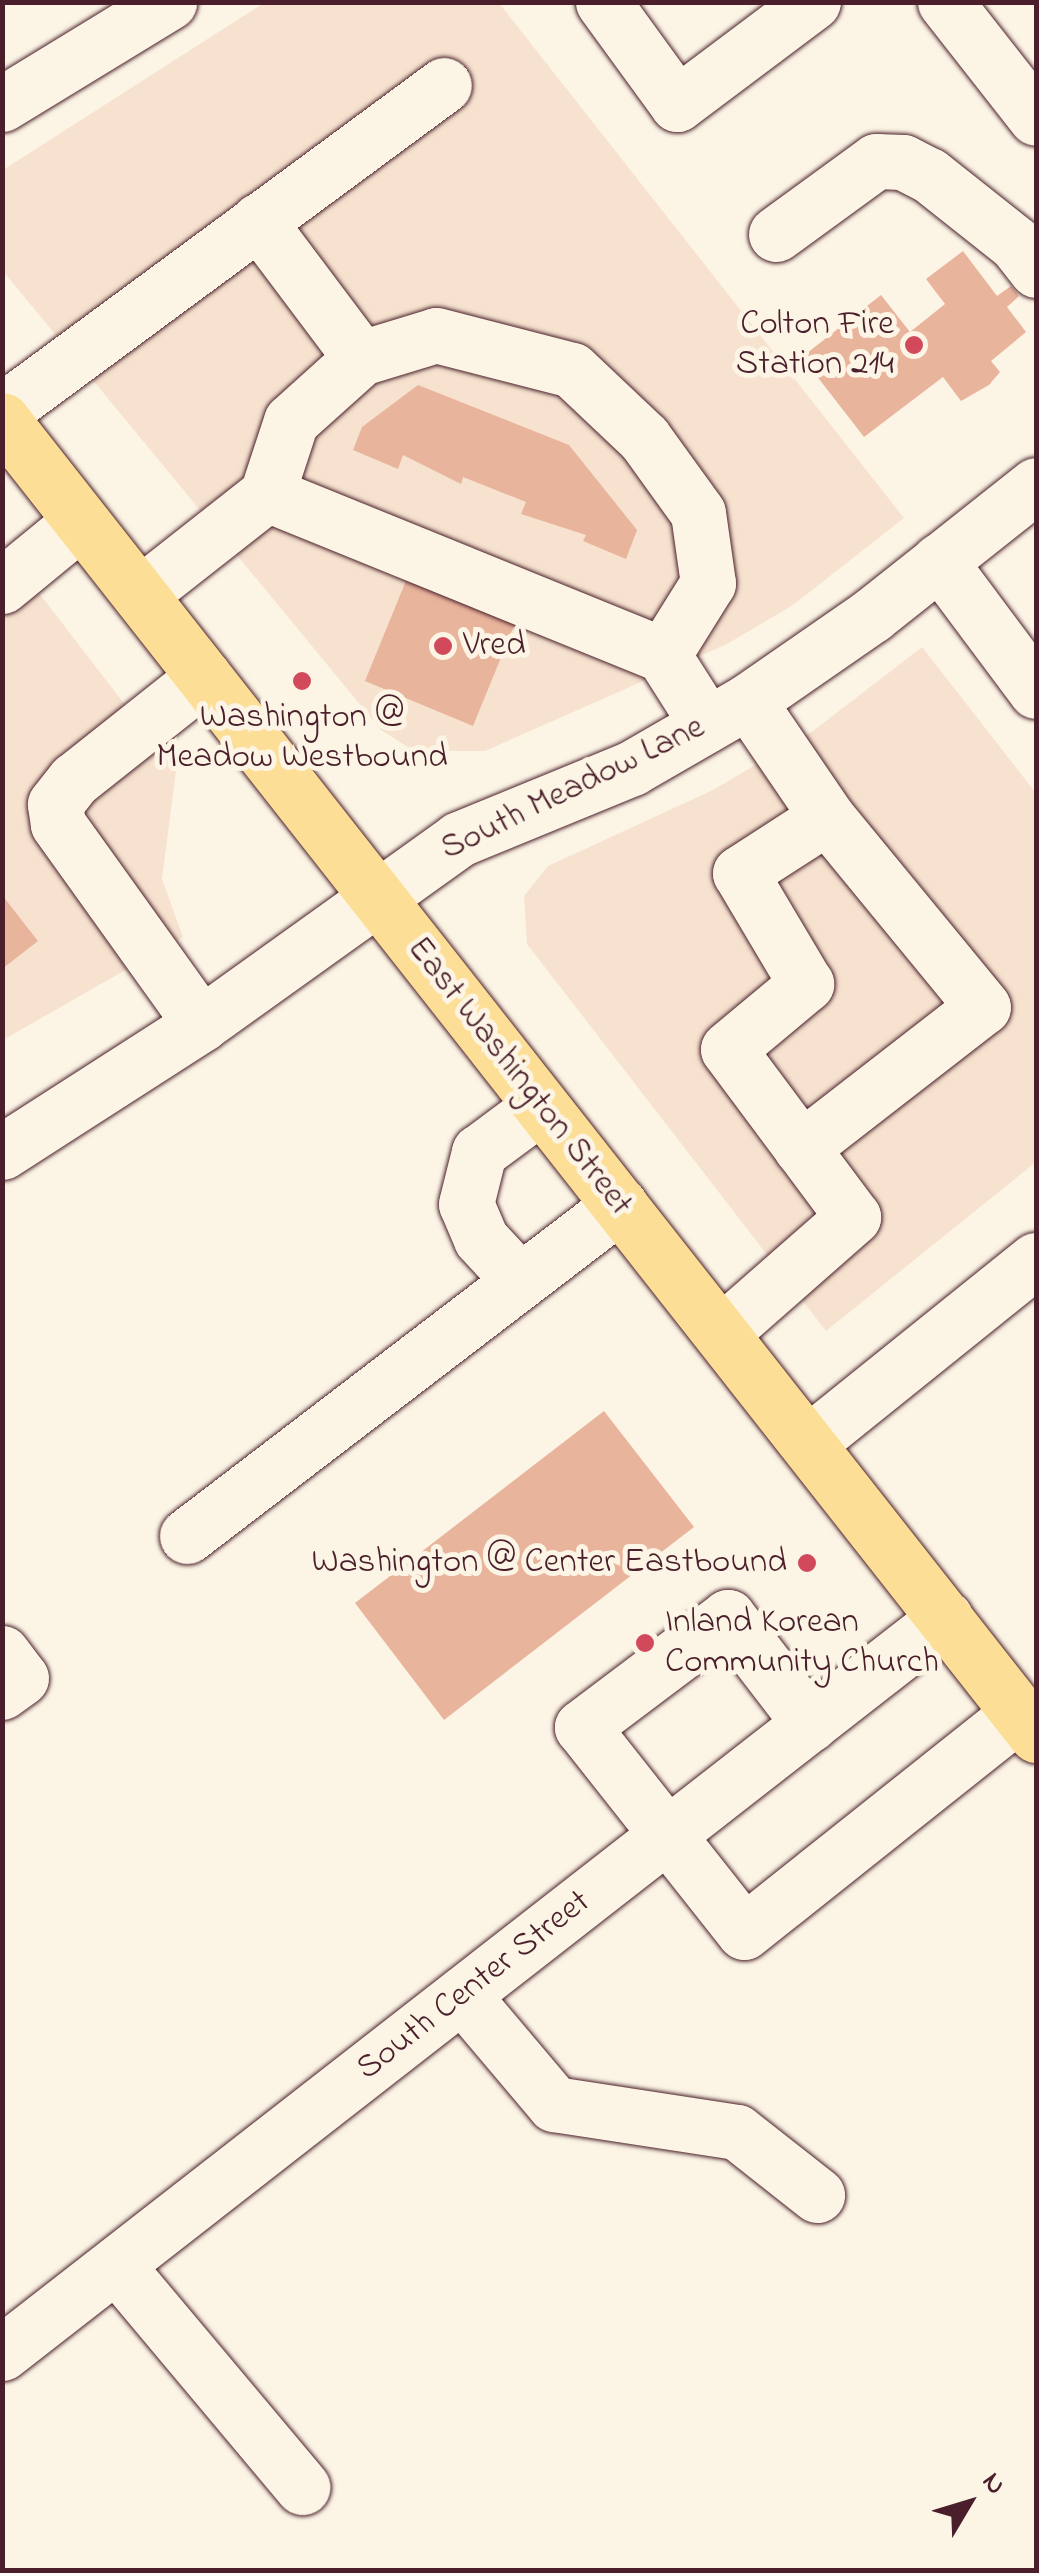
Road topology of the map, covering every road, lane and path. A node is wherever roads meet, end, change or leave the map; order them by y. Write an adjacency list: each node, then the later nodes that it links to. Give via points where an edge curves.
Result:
1 (603, 2): 2 (street, via 677,104)
2 (813, 2)
3 (945, 2): 7 (street)
4 (163, 7): 6 (street)
5 (444, 85): 8 (street)
6 (2, 104)
7 (1036, 118)
8 (258, 221): 11 (street); 12 (street)
9 (776, 234): 10 (street, via 876,162 903,162 929,174 1016,244)
10 (1036, 270)
11 (361, 358): 15 (street, via 291,421); 20 (street, via 436,334 572,370 644,438 698,513 708,582)
12 (2, 411)
13 (2, 420): 16 (main road, East Washington Street)
14 (1036, 485): 17 (street, South Meadow Lane)
15 (268, 494): 19 (street); 20 (street)
16 (82, 520): 18 (street); 19 (main road, East Washington Street)
17 (940, 562): 21 (street); 23 (street, South Meadow Lane)
18 (2, 586)
19 (140, 594): 22 (main road, East Washington Street)
20 (663, 655): 23 (street)
21 (1027, 666)
22 (204, 676): 25 (main road, East Washington Street); 26 (street, via 74,780 56,804 58,824)
23 (728, 712): 24 (street); 25 (street, South Meadow Lane, via 632,768 459,840)
24 (828, 816): 28 (street, via 740,873 806,984 728,1049); 28 (street, via 982,1007)
25 (377, 896): 26 (street, South Meadow Lane); 27 (main road, East Washington Street)
26 (201, 1024): 29 (street, South Meadow Lane)
27 (542, 1106): 30 (main road, East Washington Street); 32 (street, via 479,1152 466,1204 481,1239)
28 (801, 1148): 33 (street, via 853,1217)
29 (2, 1152)
30 (620, 1205): 32 (street); 33 (main road, East Washington Street)
31 (1036, 1260): 34 (street)
32 (519, 1280): 35 (street)
33 (721, 1334): 34 (main road, East Washington Street)
34 (808, 1444): 36 (main road, East Washington Street)
35 (187, 1536)
36 (945, 1618): 39 (street, South Center Street); 40 (main road, East Washington Street)
37 (2, 1653): 38 (street, via 21,1678)
38 (2, 1692)
39 (810, 1724): 41 (street, South Center Street); 41 (street, via 728,1617 582,1727)
40 (1028, 1724): 41 (street, via 744,1932)
41 (663, 1838): 42 (street, South Center Street)
42 (462, 1995): 43 (street, via 554,2104 737,2132); 44 (street, South Center Street)
43 (818, 2194)
44 (116, 2265): 45 (street, South Center Street); 46 (street)
45 (2, 2353)
46 (302, 2487)

